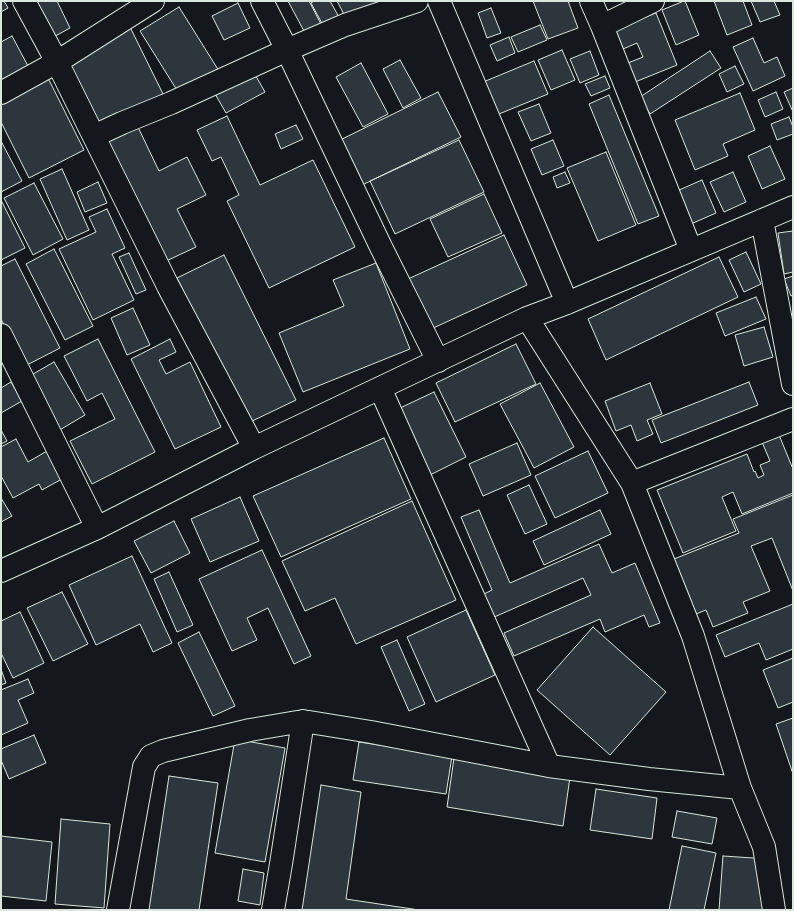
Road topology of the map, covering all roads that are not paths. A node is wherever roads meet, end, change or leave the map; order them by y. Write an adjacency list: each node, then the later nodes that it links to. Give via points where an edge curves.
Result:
1 (24, 1): 10 (street)
2 (153, 1): 10 (street)
3 (262, 1): 9 (street)
4 (416, 1): 9 (street, via 345,25)
5 (439, 1): 16 (street)
6 (591, 1): 8 (street)
7 (654, 1): 8 (street)
8 (602, 26): 15 (street)
9 (287, 50): 12 (street); 19 (street)
10 (57, 62): 11 (street); 12 (street)
11 (1, 93)
12 (94, 136): 23 (street, via 168,286)
13 (793, 207): 14 (street)
14 (762, 220): 15 (street); 20 (street)
15 (691, 250): 16 (street)
16 (567, 303): 17 (street)
17 (527, 318): 19 (street); 24 (street)
18 (1, 335): 25 (street)
19 (438, 360): 21 (street)
20 (793, 384)
21 (380, 388): 23 (street); 28 (street)
22 (793, 419): 24 (street)
23 (254, 448): 25 (street)
24 (632, 482): 29 (street, via 693,636)
25 (97, 528): 26 (street)
26 (1, 571)
27 (303, 721): 28 (street); 30 (street, via 250,730 151,756 144,767); 31 (street)
28 (548, 766): 29 (street)
29 (740, 788): 32 (street, via 764,847)
30 (118, 910)
31 (273, 910)
32 (774, 910)

